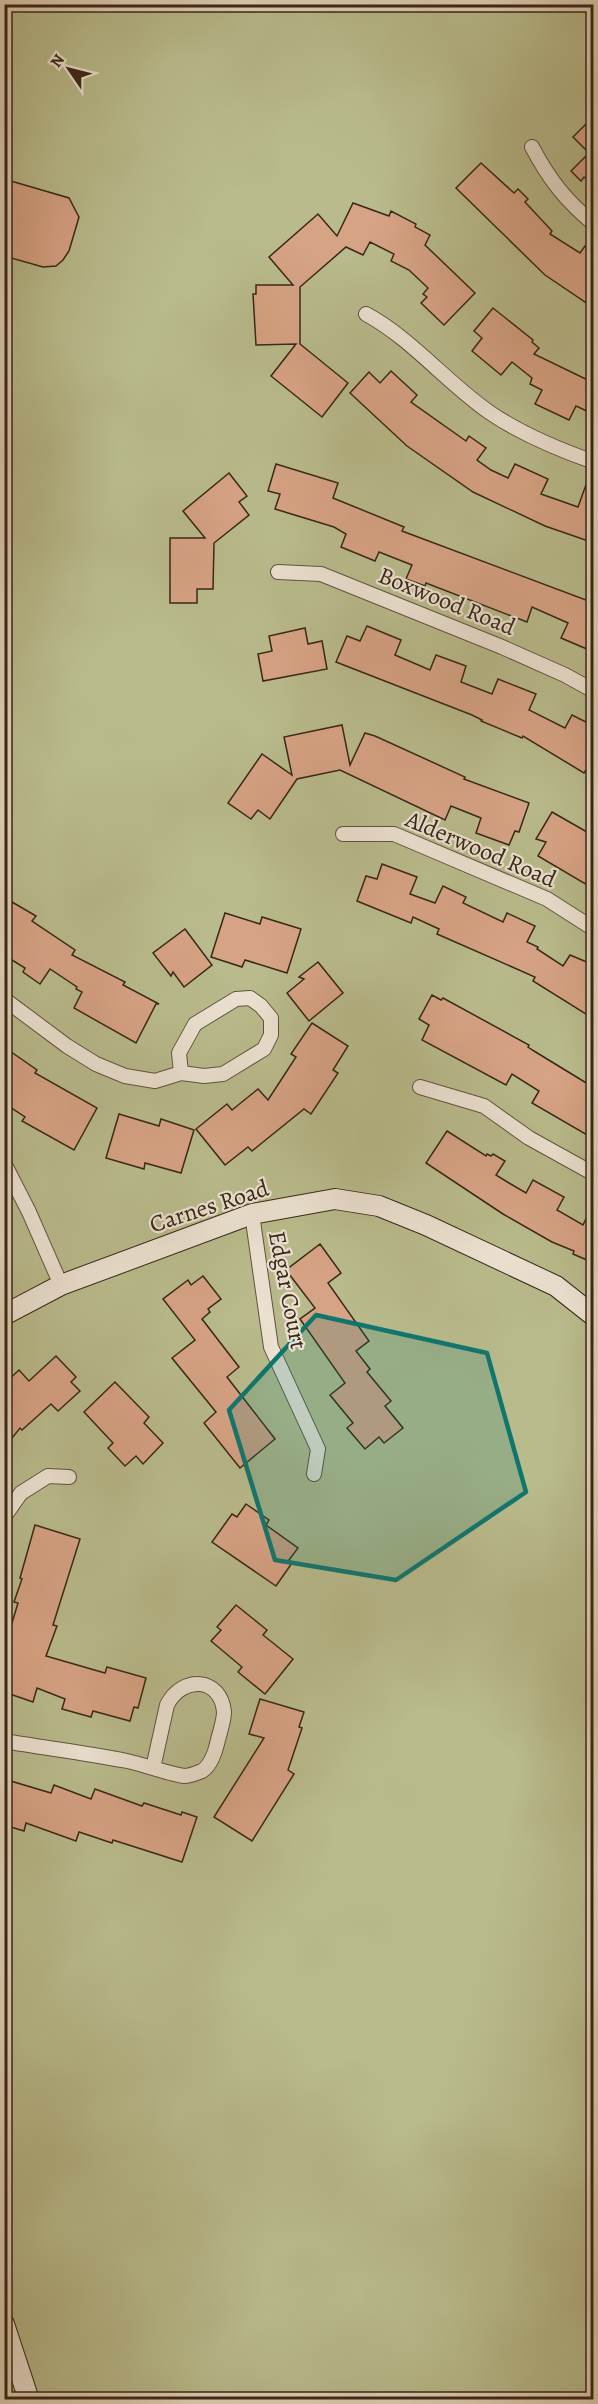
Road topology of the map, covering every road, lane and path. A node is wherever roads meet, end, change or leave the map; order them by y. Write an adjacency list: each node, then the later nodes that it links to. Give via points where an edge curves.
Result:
1 (532, 147): 2 (street, via 547,176 570,204)
2 (594, 224)
3 (366, 314): 4 (street, via 386,325 488,411 530,437)
4 (594, 462)
5 (278, 572): 6 (street, Boxwood Road, via 321,574 502,647)
6 (594, 691)
7 (343, 834): 8 (street, Alderwood Road, via 394,834 547,899)
8 (594, 929)
9 (4, 999): 10 (street, via 96,1064 125,1076 155,1081)
10 (182, 1073): 10 (street, via 223,1074 264,1049 272,1035 271,1018 250,998 236,999 195,1024 179,1053)
11 (420, 1087): 13 (street, via 484,1106 529,1138)
12 (4, 1163): 15 (street)
13 (594, 1174)
14 (252, 1214): 15 (street, Carnes Road); 17 (street, Carnes Road, via 335,1199 379,1206 555,1287); 18 (street, Edgar Court, via 272,1347 318,1449)
15 (61, 1285): 16 (street, Carnes Road)
16 (4, 1315)
17 (594, 1316)
18 (314, 1474)
19 (69, 1477): 20 (street, via 48,1476 21,1493)
20 (4, 1517)
21 (4, 1741): 22 (street)
22 (153, 1768): 22 (street, via 187,1776 204,1770 214,1755 224,1714 221,1700 212,1688 192,1683 172,1695)
23 (4, 2324): 24 (street)
24 (29, 2400)

